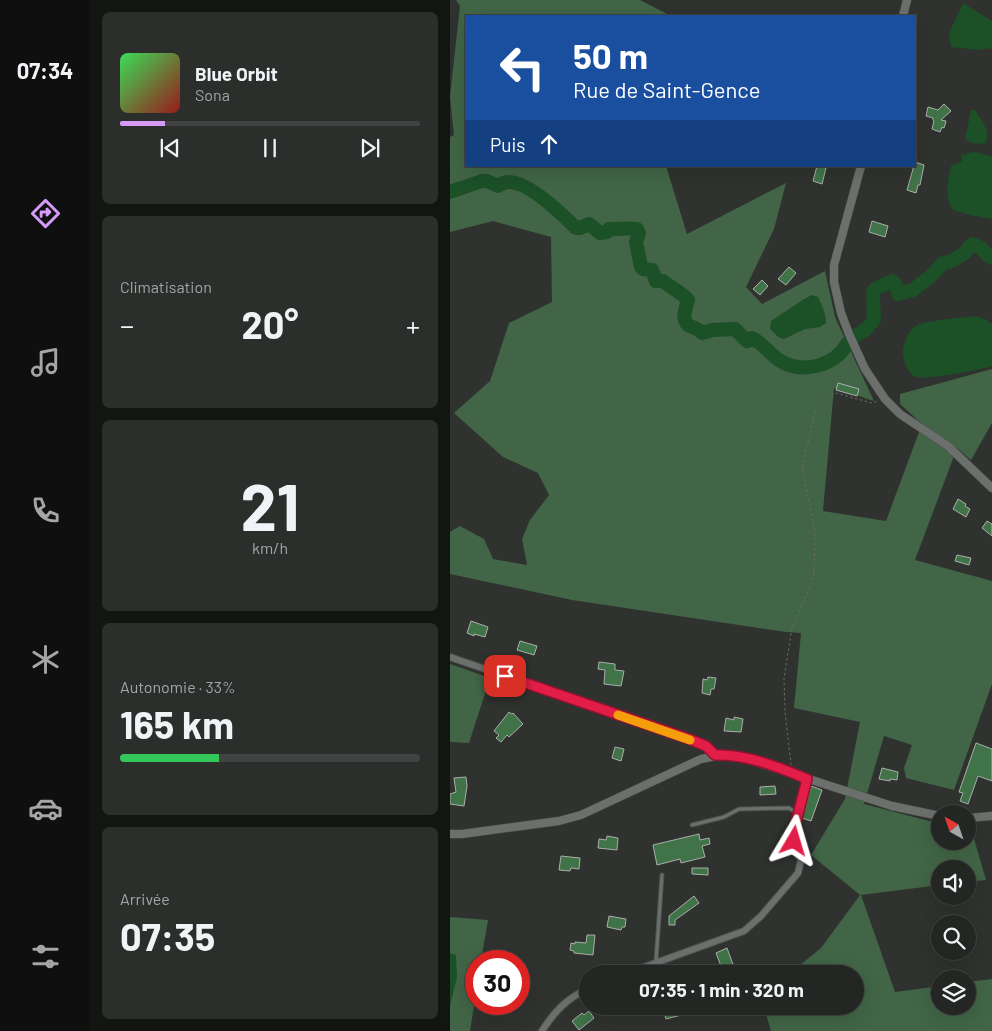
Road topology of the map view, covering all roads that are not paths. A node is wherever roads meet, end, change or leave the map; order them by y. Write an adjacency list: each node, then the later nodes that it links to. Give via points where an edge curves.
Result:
1 (907, 0): 2 (street)
2 (903, 15)
3 (861, 167): 4 (street, via 834,265 834,282 849,334 865,369 885,399 900,414 948,446)
4 (992, 488)
5 (450, 657): 6 (street, via 689,739 706,746)
6 (715, 755): 7 (street, via 744,758); 13 (street, via 573,817)
7 (807, 779): 8 (street); 9 (street, via 892,806)
8 (798, 814): 12 (lane, via 789,808 739,809 724,817); 15 (street, via 794,841 801,860 798,873 761,916 744,931)
9 (931, 814)
10 (992, 816): 11 (street)
11 (976, 817)
12 (692, 825)
13 (450, 834)
14 (662, 875): 15 (lane)
15 (656, 962): 16 (street)
16 (648, 965)
17 (579, 993): 18 (street, via 561,1005)
18 (542, 1031)

